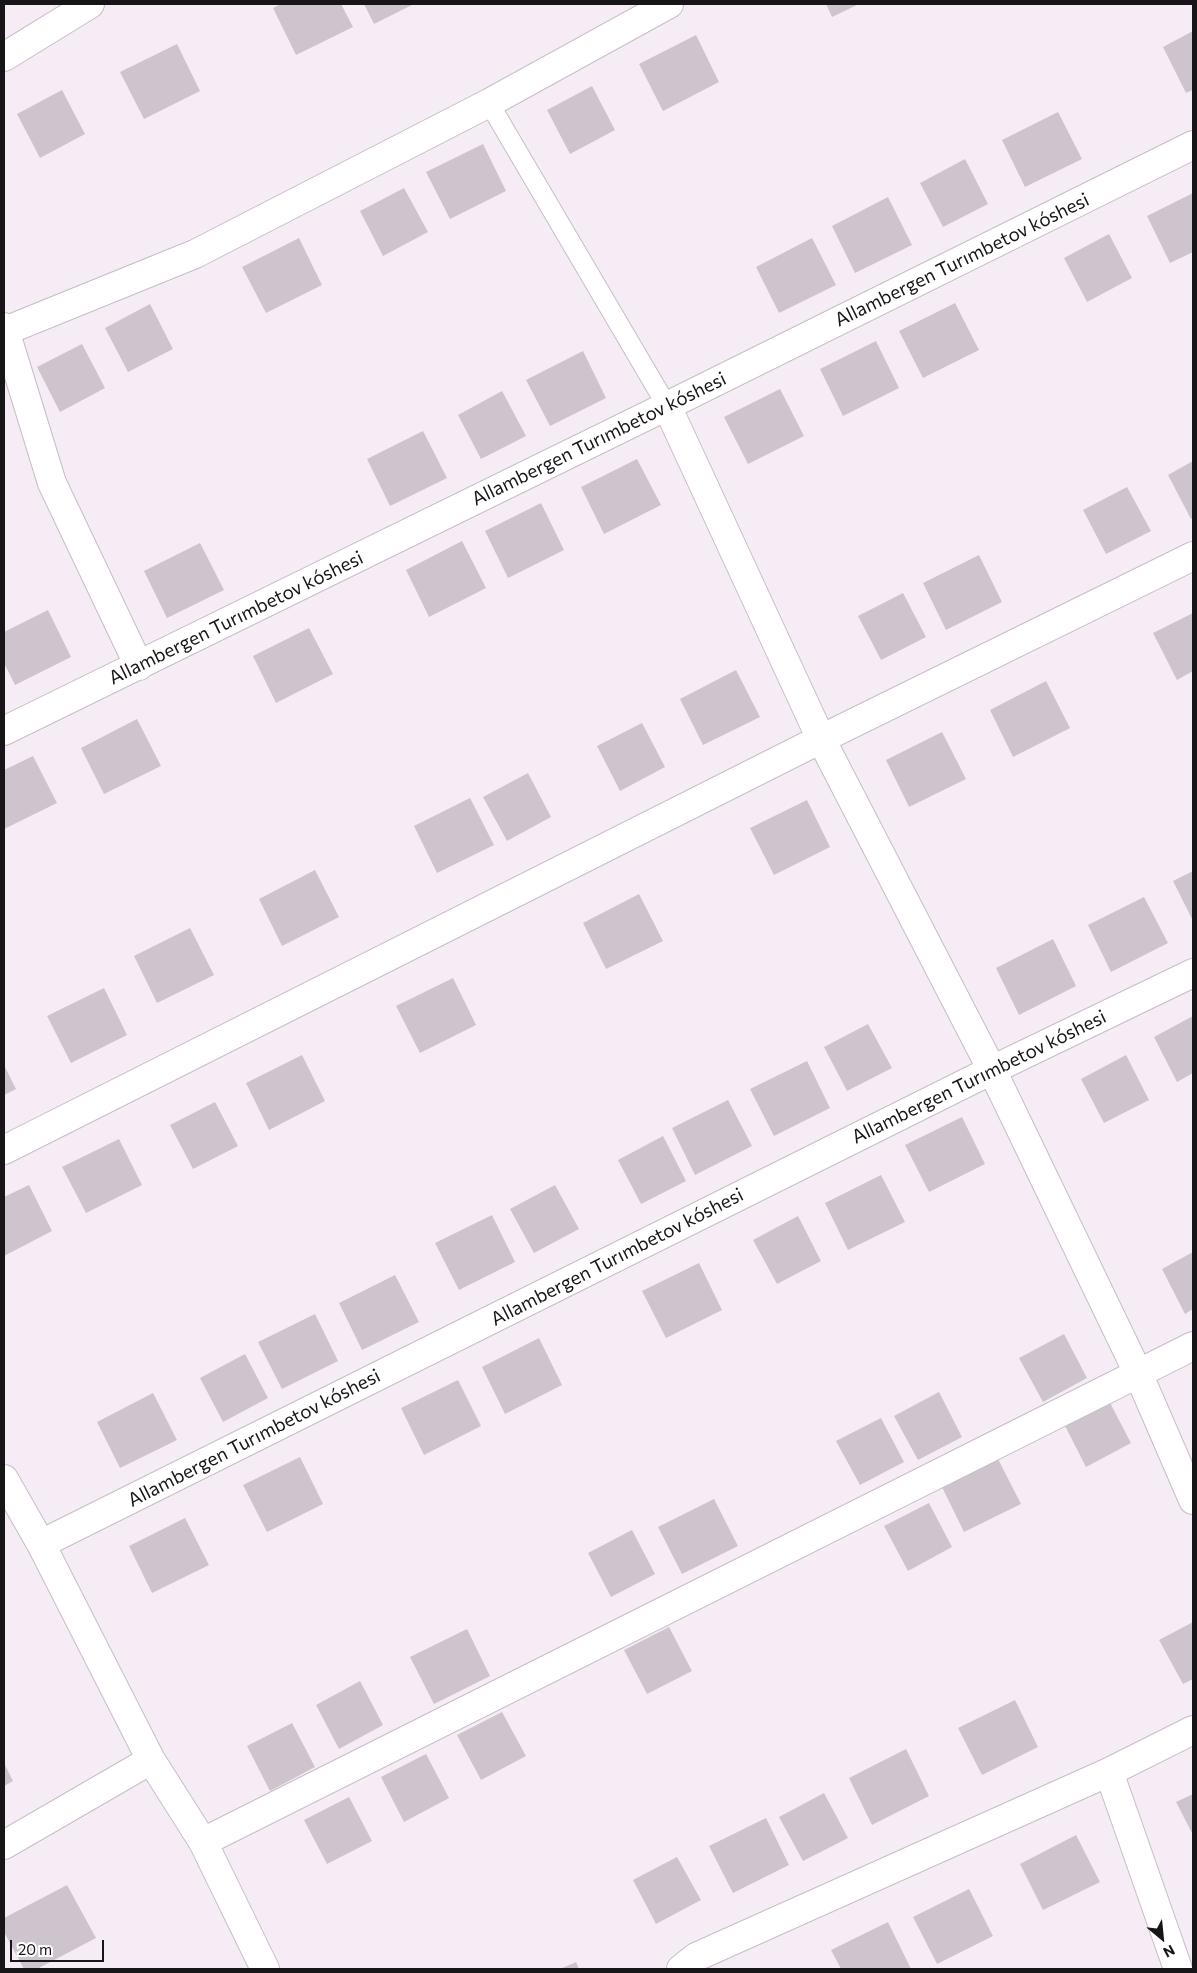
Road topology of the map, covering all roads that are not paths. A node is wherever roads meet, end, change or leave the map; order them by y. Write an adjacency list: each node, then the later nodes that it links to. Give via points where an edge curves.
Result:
1 (90, 4): 3 (street)
2 (669, 4): 4 (street)
3 (4, 57)
4 (489, 103): 6 (street, via 195,254); 7 (lane)
5 (1193, 145): 7 (street, Allambergen Turımbetov kóshesi)
6 (4, 329): 9 (street, via 52,483)
7 (667, 406): 9 (street, Allambergen Turımbetov kóshesi); 11 (street)
8 (1193, 556): 11 (street)
9 (139, 666): 10 (street, Allambergen Turımbetov kóshesi)
10 (4, 731)
11 (821, 740): 13 (street); 14 (street)
12 (1193, 973): 13 (street, Allambergen Turımbetov kóshesi)
13 (992, 1070): 16 (street); 19 (street, Allambergen Turımbetov kóshesi)
14 (4, 1150)
15 (1193, 1346): 16 (street)
16 (1138, 1373): 18 (street); 23 (street)
17 (4, 1479): 19 (street)
18 (1193, 1500)
19 (41, 1544): 21 (street)
20 (1193, 1730): 22 (street)
21 (151, 1760): 23 (street); 24 (street)
22 (1109, 1772): 26 (street, via 696,1957); 27 (street)
23 (203, 1842): 25 (street)
24 (4, 1845)
25 (264, 1969)
26 (681, 1969)
27 (1178, 1969)

